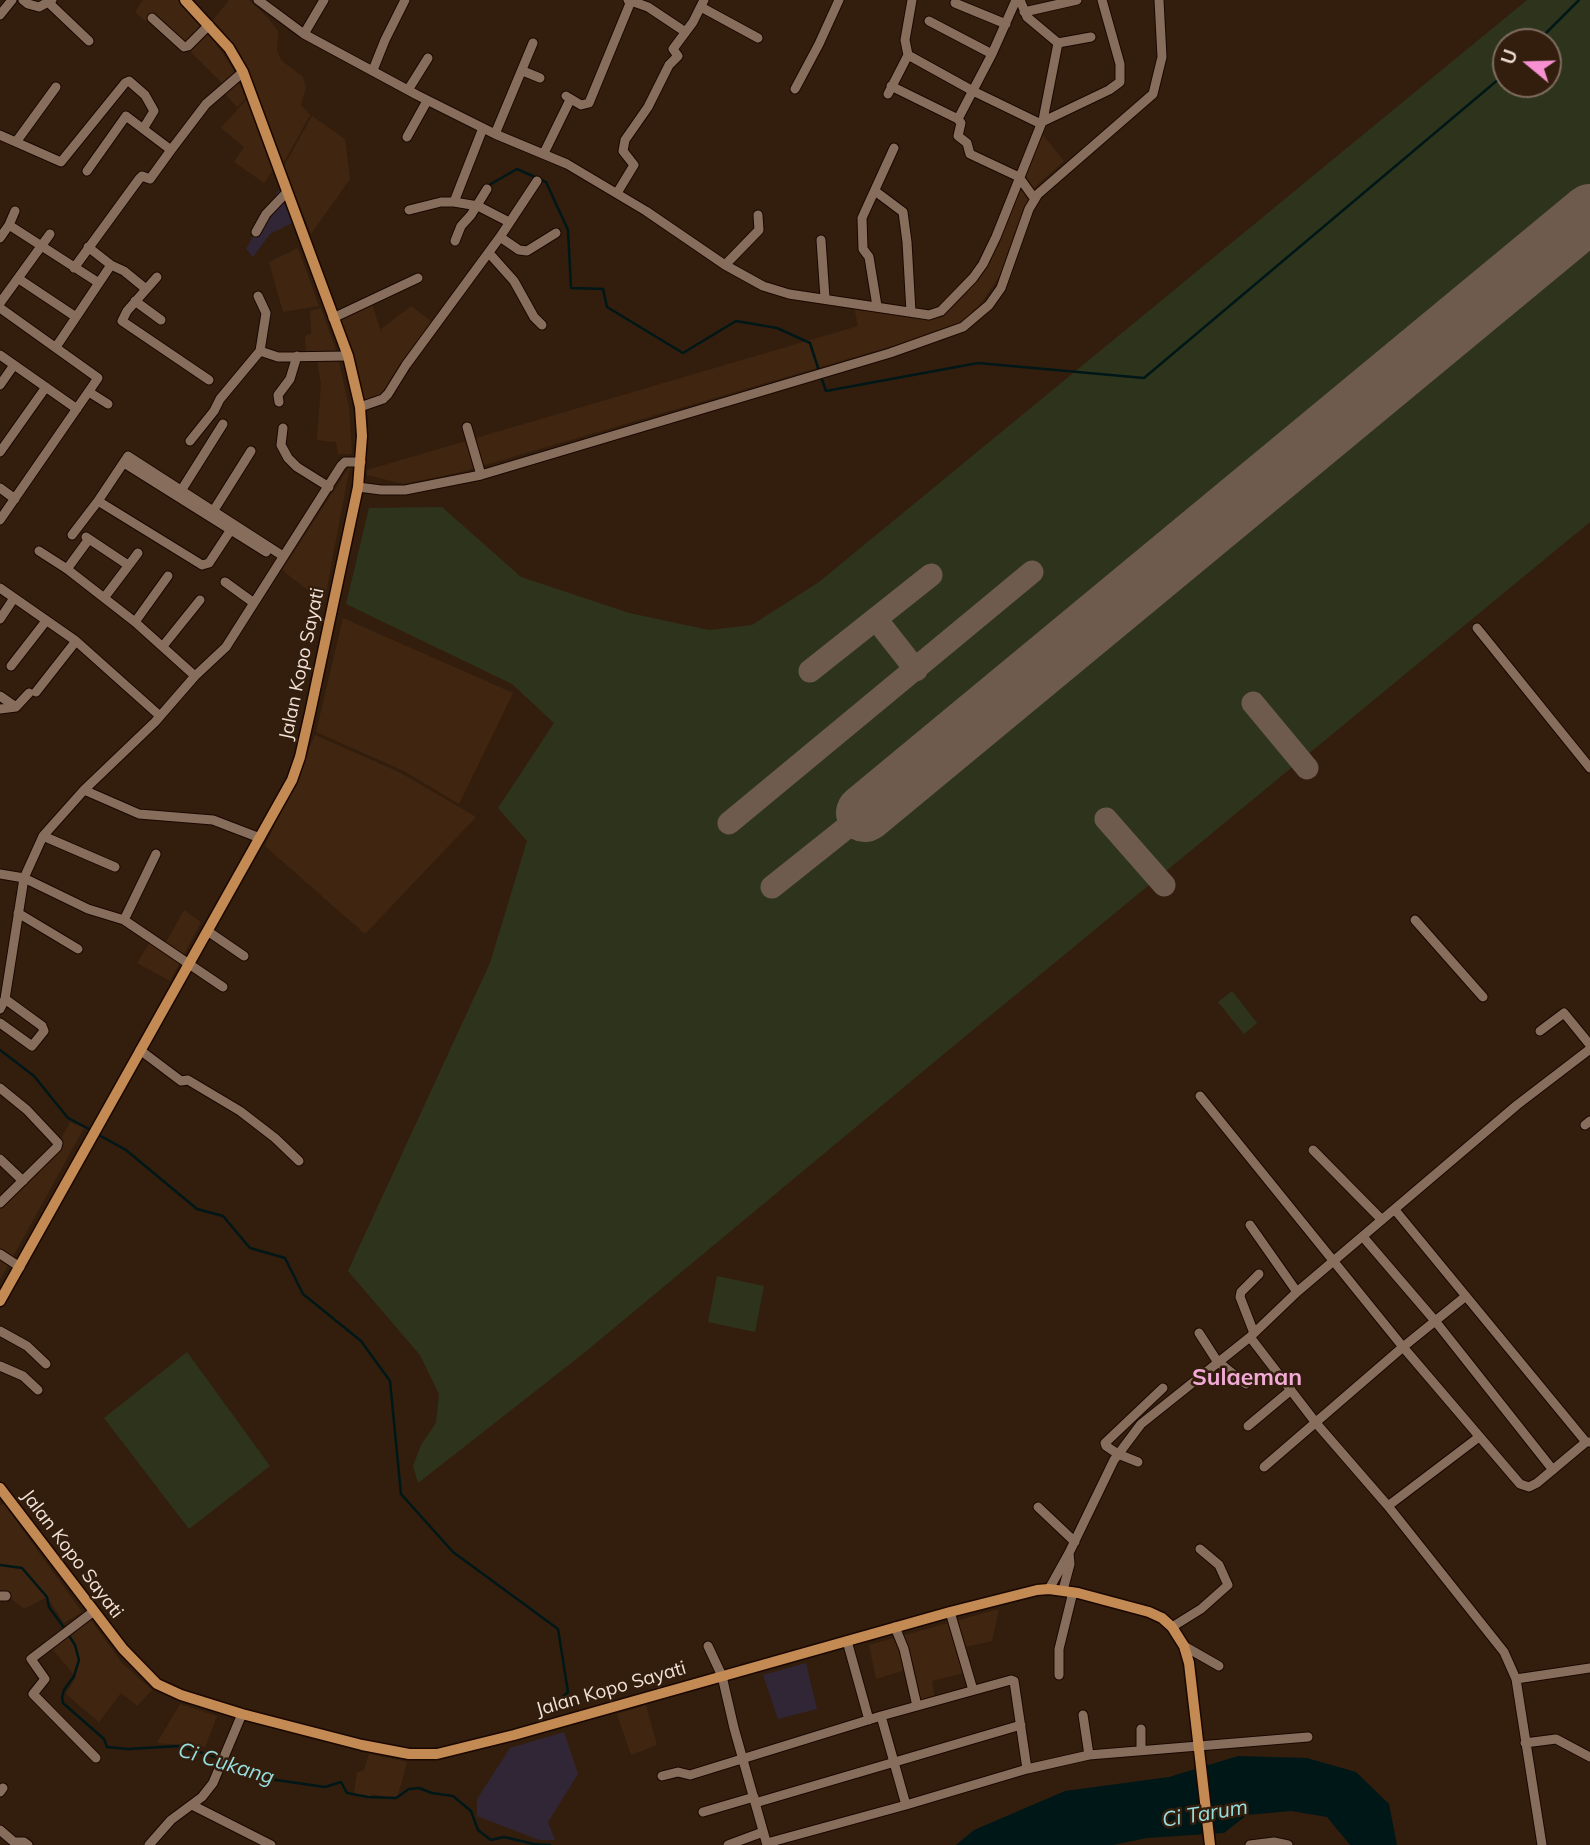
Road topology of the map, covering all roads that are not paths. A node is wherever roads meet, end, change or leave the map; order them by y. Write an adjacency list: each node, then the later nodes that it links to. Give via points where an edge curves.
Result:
1 (12, 0): 21 (street)
2 (23, 0): 13 (street, via 39,7)
3 (186, 0): 25 (main road, Jalan Kopo Sayati)
4 (258, 0): 27 (street)
5 (324, 0): 27 (street)
6 (405, 0): 36 (street)
7 (839, 0): 41 (street)
8 (901, 0): 15 (street)
9 (1018, 0): 20 (street); 24 (street)
10 (1077, 0): 16 (street)
11 (1102, 0): 46 (street, via 1120,64 1120,82)
12 (1159, 0): 63 (street, via 1162,57 1153,94)
13 (50, 1): 30 (street)
14 (629, 1): 17 (street); 55 (street, via 589,103 583,106 568,98)
15 (912, 2): 34 (street, via 905,40)
16 (1058, 2): 20 (street)
17 (650, 4): 26 (street)
18 (702, 4): 29 (street); 62 (street, via 674,49 678,56 625,140 623,151 634,168)
19 (955, 4): 24 (street)
20 (1024, 12): 32 (street)
21 (0, 15)
22 (152, 18): 25 (street, via 184,47)
23 (929, 21): 33 (street)
24 (1006, 24): 33 (street)
25 (209, 25): 38 (main road, Jalan Kopo Sayati)
26 (681, 29)
27 (304, 34): 36 (street)
28 (1091, 37): 32 (street)
29 (758, 38)
30 (89, 41)
31 (533, 43): 37 (street)
32 (1058, 43): 46 (street)
33 (992, 54): 43 (street)
34 (908, 55): 43 (street); 45 (street, via 890,90)
35 (428, 58): 42 (street)
36 (373, 71): 42 (street)
37 (523, 71): 39 (street); 49 (street)
38 (243, 72): 54 (street, via 206,104); 61 (main road, Jalan Kopo Sayati)
39 (540, 78)
40 (56, 87): 52 (street)
41 (795, 89)
42 (408, 90): 44 (street)
43 (973, 91): 45 (street); 46 (street)
44 (427, 101): 47 (street); 51 (street)
45 (958, 120): 57 (street, via 958,136 967,143 970,154)
46 (1042, 122): 57 (street)
47 (482, 128): 49 (street); 64 (street)
48 (143, 129): 52 (street, via 154,111 129,81 62,162); 54 (street); 56 (street, via 126,116)
49 (495, 134): 55 (street)
50 (0, 135): 52 (street)
51 (407, 137)
52 (16, 142)
53 (894, 148): 60 (street)
54 (171, 149): 79 (street, via 150,179 139,179)
55 (544, 153): 62 (street)
56 (87, 171)
57 (1019, 177): 63 (street); 95 (street, via 991,249 973,278 941,312)
58 (537, 181): 69 (street)
59 (487, 189): 65 (street)
60 (876, 191): 93 (street, via 862,218 863,248 869,257); 95 (street, via 903,212)
61 (287, 192): 71 (street); 97 (main road, Jalan Kopo Sayati)
62 (617, 193): 82 (street)
63 (1034, 198): 121 (street, via 1000,288 971,323 941,336)
64 (454, 202): 65 (street); 66 (street)
65 (478, 206): 69 (street); 77 (street)
66 (409, 210)
67 (15, 211): 70 (street)
68 (758, 215): 82 (street, via 759,230)
69 (509, 222): 74 (street)
70 (9, 225): 75 (street); 78 (street)
71 (256, 232)
72 (556, 233): 74 (street, via 527,251)
73 (50, 234): 78 (street)
74 (500, 237): 80 (street)
75 (0, 238)
76 (821, 240): 90 (street)
77 (455, 241)
78 (42, 246): 83 (street); 86 (street)
79 (88, 247): 81 (street); 83 (street)
80 (489, 253): 99 (street); 112 (street, via 388,394)
81 (111, 265): 87 (street); 88 (street)
82 (725, 265): 90 (street, via 773,289)
83 (74, 268): 87 (street)
84 (157, 276): 88 (street)
85 (418, 278): 97 (street)
86 (19, 279): 92 (street); 96 (street)
87 (99, 283): 96 (street)
88 (146, 289): 91 (street)
89 (258, 296): 101 (street, via 265,313)
90 (825, 298): 93 (street)
91 (135, 301): 98 (street); 106 (street, via 122,321)
92 (0, 303)
93 (877, 306): 95 (street)
94 (0, 308): 100 (street)
95 (911, 312)
96 (76, 317): 100 (street)
97 (334, 318): 104 (main road, Jalan Kopo Sayati)
98 (161, 320)
99 (542, 325)
100 (55, 347): 109 (street, via 98,377)
101 (260, 351): 103 (street, via 278,357); 117 (street)
102 (0, 355): 105 (street)
103 (297, 356): 104 (street); 110 (street)
104 (348, 356): 112 (main road, Jalan Kopo Sayati)
105 (14, 365): 107 (street); 108 (street)
106 (209, 380)
107 (0, 385)
108 (46, 387): 113 (street); 119 (street)
109 (89, 392): 111 (street); 113 (street)
110 (279, 402)
111 (108, 404)
112 (360, 407): 120 (main road, Jalan Kopo Sayati)
113 (78, 409): 126 (street)
114 (223, 424): 125 (street)
115 (467, 427): 121 (street)
116 (283, 428): 122 (street, via 281,445 288,458)
117 (190, 441)
118 (251, 451): 128 (street)
119 (0, 452)
120 (361, 462): 122 (street, via 345,462); 123 (main road, Jalan Kopo Sayati)
121 (481, 475): 123 (street, via 405,490)
122 (329, 487): 134 (street)
123 (358, 487): 159 (main road, Jalan Kopo Sayati, via 300,757)
124 (0, 488): 126 (street)
125 (179, 494): 127 (street, via 126,459); 128 (street); 130 (street)
126 (15, 499): 129 (street)
127 (98, 501): 130 (street, via 202,565 209,563); 131 (street)
128 (214, 510): 130 (street)
129 (0, 520)
130 (232, 527): 134 (street)
131 (72, 535)
132 (39, 551): 136 (street)
133 (138, 553): 135 (street)
134 (281, 558): 143 (street)
135 (128, 565): 136 (street, via 87,537); 141 (street)
136 (67, 569): 141 (street)
137 (168, 576): 146 (street)
138 (225, 582): 143 (street)
139 (0, 588): 140 (street)
140 (14, 598): 144 (street); 145 (street)
141 (104, 598): 146 (street)
142 (200, 600): 149 (street)
143 (254, 603): 151 (street, via 226,647)
144 (0, 619)
145 (46, 621): 148 (street); 150 (street)
146 (135, 622): 149 (street)
147 (1477, 628): 156 (street)
148 (76, 641): 153 (street); 155 (street)
149 (163, 646): 151 (street)
150 (10, 666)
151 (195, 676): 155 (street)
152 (0, 696): 153 (street)
153 (16, 707): 154 (street)
154 (0, 709)
155 (160, 716): 157 (street)
156 (1590, 768)
157 (84, 790): 158 (street); 159 (street, via 139,814 205,818)
158 (43, 836): 161 (street); 163 (street)
159 (260, 838): 167 (main road, Jalan Kopo Sayati)
160 (156, 854): 165 (street)
161 (115, 867)
162 (0, 874): 163 (street)
163 (24, 878): 164 (street); 165 (street, via 88,909)
164 (18, 913): 168 (street); 173 (street)
165 (124, 920): 170 (street)
166 (1415, 920): 172 (street)
167 (209, 932): 169 (street); 170 (main road, Jalan Kopo Sayati)
168 (78, 949)
169 (244, 956)
170 (189, 964): 171 (street); 178 (main road, Jalan Kopo Sayati)
171 (223, 987)
172 (1483, 997)
173 (5, 999): 174 (street); 175 (street, via 44,1031 32,1046)
174 (0, 1009)
175 (0, 1023)
176 (1540, 1031): 177 (street, via 1564,1013)
177 (1590, 1047): 186 (street)
178 (140, 1050): 183 (street, via 181,1081 188,1080 240,1111); 192 (main road, Jalan Kopo Sayati)
179 (0, 1088): 184 (street, via 58,1143)
180 (1200, 1096): 191 (street)
181 (1313, 1150): 187 (street)
182 (0, 1159): 184 (street)
183 (299, 1161)
184 (23, 1181): 185 (street)
185 (0, 1203)
186 (1395, 1210): 187 (street); 195 (street)
187 (1382, 1220): 189 (street)
188 (1250, 1224): 194 (street)
189 (1364, 1238): 191 (street); 197 (street)
190 (0, 1254): 192 (street)
191 (1335, 1262): 194 (street); 201 (street)
192 (20, 1266): 196 (main road, Jalan Kopo Sayati)
193 (1259, 1274): 200 (street, via 1240,1297)
194 (1297, 1292): 200 (street)
195 (1466, 1296): 197 (street); 212 (street)
196 (0, 1301)
197 (1436, 1322): 201 (street); 216 (street)
198 (0, 1331): 203 (street, via 23,1343)
199 (1199, 1333): 202 (street)
200 (1252, 1335): 202 (street); 208 (street)
201 (1403, 1347): 209 (street); 211 (street)
202 (1217, 1361): 205 (street); 213 (street, via 1142,1423)
203 (46, 1364)
204 (0, 1366): 207 (street, via 23,1376)
205 (1246, 1384)
206 (1163, 1388): 213 (street, via 1105,1443)
207 (38, 1390)
208 (1291, 1390): 209 (street); 210 (street)
209 (1316, 1423): 215 (street); 218 (street)
210 (1248, 1426)
211 (1479, 1437): 216 (street, via 1522,1486 1529,1488); 218 (street)
212 (1588, 1442): 216 (street)
213 (1118, 1454): 214 (street); 220 (street)
214 (1138, 1462)
215 (1264, 1467)
216 (1553, 1470)
217 (2, 1495): 225 (main road, Jalan Kopo Sayati)
218 (1388, 1506): 236 (street, via 1504,1652)
219 (1038, 1507): 220 (street)
220 (1074, 1542): 222 (street)
221 (1200, 1549): 228 (street, via 1219,1565 1228,1585)
222 (1069, 1553): 223 (street); 224 (street)
223 (1049, 1589): 224 (main road, Jalan Kopo Sayati); 226 (main road, Jalan Kopo Sayati)
224 (1068, 1591): 228 (main road, Jalan Kopo Sayati, via 1156,1614); 235 (street)
225 (94, 1611): 239 (main road, Jalan Kopo Sayati, via 157,1684); 250 (street, via 31,1662 46,1679 33,1693)
226 (950, 1612): 227 (main road, Jalan Kopo Sayati); 237 (street)
227 (895, 1627): 229 (main road, Jalan Kopo Sayati); 238 (street)
228 (1172, 1627): 231 (main road, Jalan Kopo Sayati)
229 (847, 1641): 234 (main road, Jalan Kopo Sayati); 242 (street)
230 (708, 1646): 234 (street)
231 (1184, 1646): 232 (street); 247 (main road, Jalan Kopo Sayati, via 1192,1676)
232 (1219, 1667)
233 (1590, 1668): 236 (street)
234 (725, 1675): 239 (main road, Jalan Kopo Sayati, via 437,1754 362,1745); 252 (street)
235 (1059, 1675)
236 (1516, 1679): 246 (street)
237 (973, 1690): 238 (street); 243 (street, via 1013,1680)
238 (917, 1706): 241 (street)
239 (242, 1714): 257 (street, via 208,1790)
240 (1083, 1715): 249 (street)
241 (881, 1716): 242 (street); 253 (street)
242 (869, 1720): 252 (street)
243 (1021, 1725): 253 (street); 254 (street)
244 (1140, 1729): 248 (street)
245 (1308, 1737): 247 (street)
246 (1525, 1743): 251 (street, via 1556,1739); 270 (street)
247 (1198, 1747): 248 (street); 267 (main road, Jalan Kopo Sayati)
248 (1141, 1750): 249 (street)
249 (1089, 1755): 254 (street)
250 (96, 1758)
251 (1590, 1758)
252 (743, 1759): 255 (street, via 690,1775); 256 (street)
253 (894, 1761): 256 (street); 258 (street)
254 (1027, 1769): 258 (street)
255 (662, 1776)
256 (755, 1800): 259 (street); 261 (street)
257 (192, 1805): 264 (street); 265 (street)
258 (906, 1805): 262 (street)
259 (703, 1812)
260 (0, 1830): 263 (street, via 14,1842)
261 (763, 1832): 262 (street); 266 (street)
262 (767, 1844)
263 (28, 1845)
264 (149, 1845)
265 (271, 1845)
266 (728, 1845)
267 (1210, 1845)
268 (1250, 1845): 269 (street)
269 (1289, 1845)
270 (1542, 1845)

